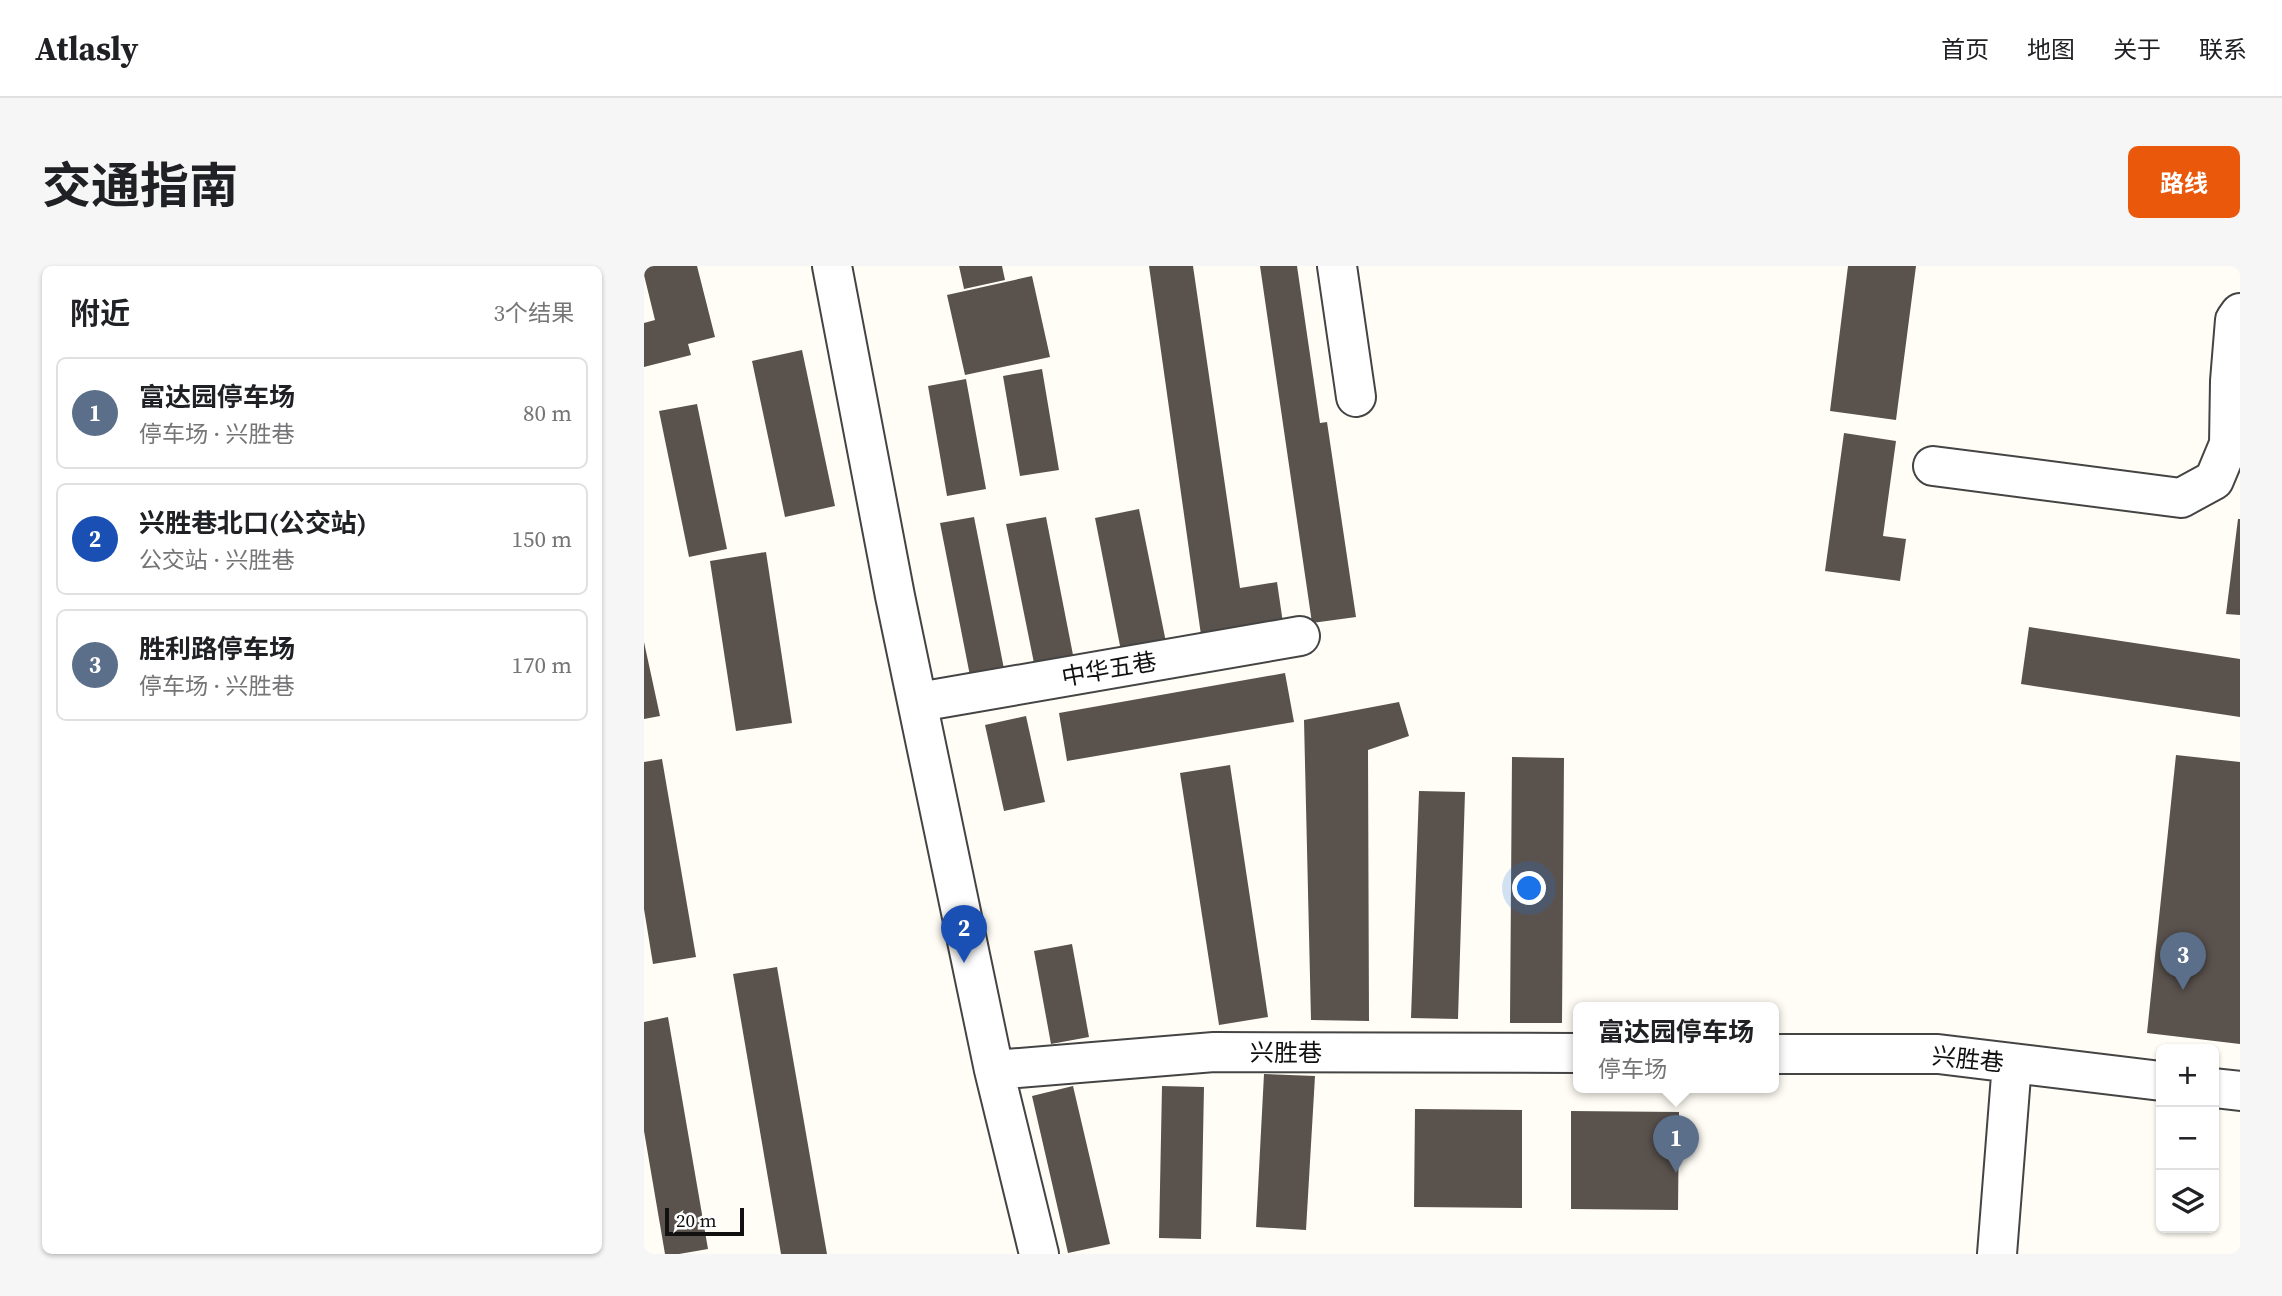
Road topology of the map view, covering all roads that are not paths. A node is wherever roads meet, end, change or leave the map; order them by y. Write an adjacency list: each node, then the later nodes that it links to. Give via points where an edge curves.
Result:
1 (832, 266): 7 (street)
2 (1337, 266): 4 (street)
3 (2240, 313): 5 (street, via 2235,320 2229,444 2214,480 2181,498)
4 (1356, 397)
5 (1934, 466)
6 (1300, 636): 7 (street, 中华五巷)
7 (919, 702): 11 (street)
8 (1573, 1053): 11 (street, 兴胜巷, via 1214,1052)
9 (1779, 1054): 10 (street, 兴胜巷, via 1938,1055)
10 (2012, 1063): 12 (street, 兴胜巷); 16 (street)
11 (994, 1070): 15 (street)
12 (2156, 1080)
13 (2219, 1089): 14 (street)
14 (2240, 1091)
15 (1039, 1254)
16 (1997, 1254)

